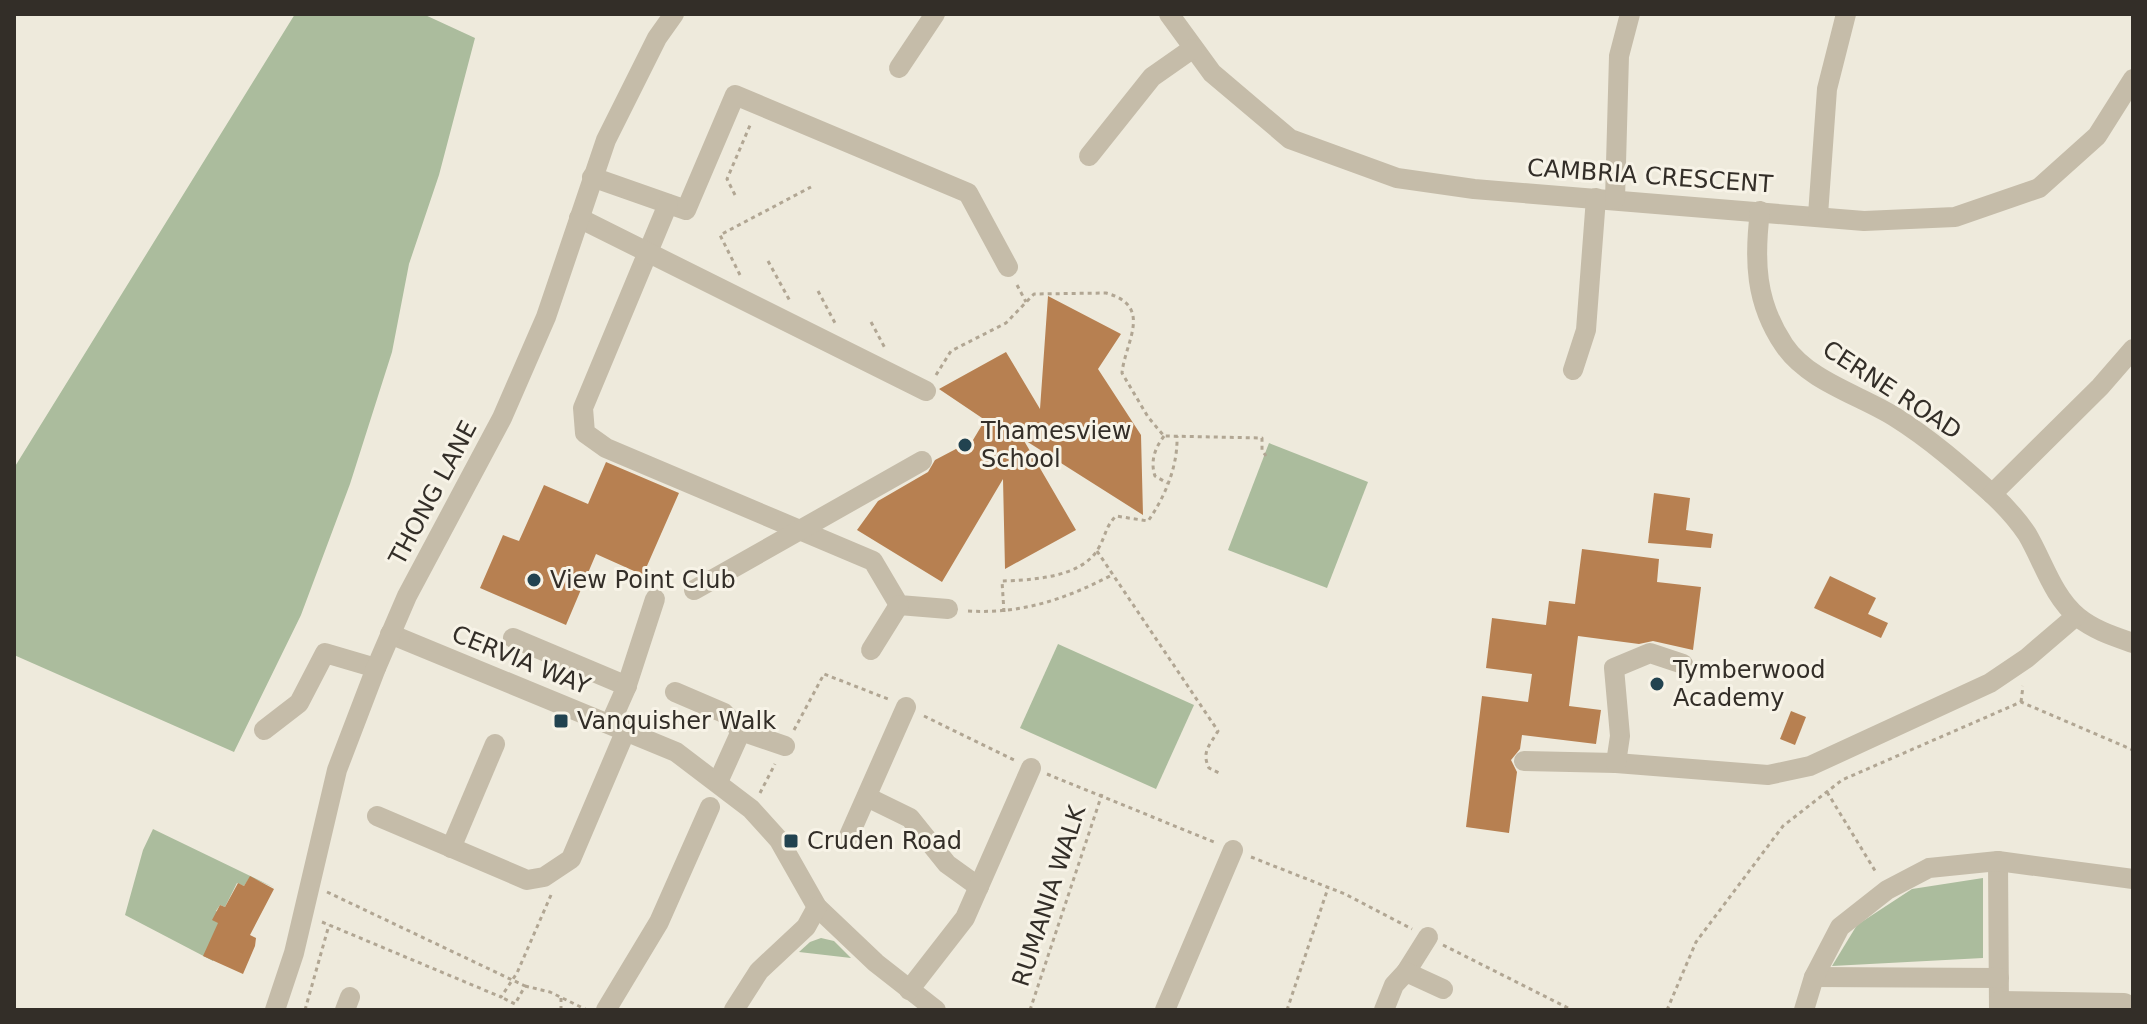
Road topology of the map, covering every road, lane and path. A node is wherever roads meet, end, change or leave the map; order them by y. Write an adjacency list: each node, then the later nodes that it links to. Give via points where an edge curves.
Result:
1 (674, 14): 11 (street, THONG LANE, via 622,105)
2 (935, 14): 7 (street)
3 (1169, 14): 6 (street, CAMBRIA CRESCENT)
4 (1630, 14): 14 (street, via 1619,56)
5 (1846, 14): 17 (street, via 1827,89)
6 (1192, 49): 10 (street, via 1152,77); 14 (street, CAMBRIA CRESCENT, via 1212,73 1290,139 1397,178)
7 (899, 68)
8 (2133, 79): 17 (street, CAMBRIA CRESCENT, via 2097,136 2039,188 1955,217 1864,221)
9 (751, 123): 13 (path, via 727,179)
10 (1089, 156)
11 (592, 177): 15 (street); 18 (street, THONG LANE)
12 (811, 187): 22 (path, via 720,235)
13 (735, 195)
14 (1605, 198): 16 (street, CAMBRIA CRESCENT); 25 (street, via 1586,330)
15 (677, 207): 19 (street); 21 (street, via 735,95 968,193)
16 (1760, 211): 17 (street, CAMBRIA CRESCENT); 32 (street, CERNE ROAD, via 1758,291 1786,348 1809,369 1932,443)
17 (1818, 215)
18 (579, 218): 19 (street); 42 (street, THONG LANE, via 546,317 502,418)
19 (646, 252): 26 (street); 33 (street, via 583,408 585,433 606,448)
20 (768, 261): 23 (path)
21 (1008, 267)
22 (741, 277)
23 (791, 302)
24 (2133, 349): 32 (street)
25 (1573, 370)
26 (926, 391): 27 (path, via 951,351 1006,323 1034,294 1106,293 1131,311 1135,328 1122,373)
27 (1164, 436): 28 (path); 31 (path, via 1155,450 1153,471)
28 (1177, 436): 29 (path, via 1262,438); 31 (path)
29 (1266, 456)
30 (922, 461): 33 (street)
31 (1167, 483): 34 (path, via 1148,521 1116,516 1105,527)
32 (1992, 494): 41 (street, CERNE ROAD, via 2028,535)
33 (801, 531): 36 (street); 38 (street, via 877,563)
34 (1097, 551): 35 (path); 40 (path, via 1066,571 1002,581)
35 (1111, 575): 40 (path, via 1052,602); 60 (path, via 1218,731 1205,757 1209,768)
36 (694, 590)
37 (655, 599): 48 (street)
38 (899, 605): 39 (street); 45 (street)
39 (948, 609): 40 (path)
40 (1004, 612)
41 (2076, 616): 44 (street, CERNE ROAD); 58 (street, via 1990,683 1810,766 1768,775)
42 (390, 634): 47 (street, THONG LANE); 51 (street, CERVIA WAY)
43 (513, 638): 48 (street)
44 (2133, 643)
45 (871, 650)
46 (1683, 664): 58 (street, via 1650,653 1614,668 1620,736)
47 (376, 668): 52 (street, via 325,653 299,703); 74 (street, THONG LANE, via 337,770)
48 (627, 686): 51 (street)
49 (675, 692): 53 (street, via 724,713)
50 (906, 707): 55 (path, via 824,674); 59 (path); 64 (street)
51 (618, 727): 61 (street, CERVIA WAY, via 676,752); 72 (street)
52 (264, 730)
53 (741, 731): 55 (street); 61 (street)
54 (495, 744): 69 (street)
55 (785, 746): 66 (path)
56 (2133, 750): 62 (path, via 2021,702 1842,780)
57 (1524, 761): 58 (street)
58 (1616, 763)
59 (1031, 768): 63 (path); 75 (street)
60 (1219, 773)
61 (718, 782): 66 (street, CERVIA WAY)
62 (1827, 792): 77 (path); 107 (path, via 1783,826 1696,942)
63 (1102, 794): 70 (path); 102 (path, RUMANIA WALK)
64 (867, 797): 68 (street); 75 (street, via 904,813 947,864)
65 (710, 807): 99 (street, via 659,922)
66 (751, 809): 78 (street, CERVIA WAY, via 779,840)
67 (377, 816): 69 (street)
68 (848, 838)
69 (451, 848): 72 (street, via 527,880)
70 (1233, 850): 76 (path); 103 (street)
71 (1998, 861): 73 (street); 77 (street, via 1929,868); 84 (street)
72 (565, 864): 85 (path, via 517,973)
73 (2133, 879)
74 (311, 884): 79 (street, THONG LANE); 85 (path)
75 (979, 887): 88 (street, via 958,929)
76 (1328, 888): 81 (path); 104 (path)
77 (1887, 890): 83 (street, via 1840,927)
78 (817, 907): 88 (street, CERVIA WAY); 100 (street, via 806,927 759,971)
79 (304, 914): 80 (path); 94 (street, THONG LANE)
80 (329, 925): 89 (path); 95 (path)
81 (1428, 937): 82 (street); 106 (path)
82 (1406, 972): 87 (street); 105 (street)
83 (1814, 977): 84 (street); 108 (street)
84 (1999, 978): 92 (street)
85 (509, 979): 86 (path); 89 (path)
86 (525, 986): 90 (path); 91 (path)
87 (1443, 989)
88 (909, 990): 101 (street, CERVIA WAY)
89 (501, 997): 91 (path)
90 (561, 998): 97 (path); 98 (path)
91 (515, 1004): 96 (path)
92 (1999, 1005): 93 (street)
93 (2133, 1007)
94 (275, 1010)
95 (305, 1010)
96 (514, 1010)
97 (561, 1010)
98 (587, 1010)
99 (606, 1010)
100 (734, 1010)
101 (936, 1010)
102 (1030, 1010)
103 (1165, 1010)
104 (1287, 1010)
105 (1384, 1010)
106 (1572, 1010)
107 (1667, 1010)
108 (1804, 1010)

